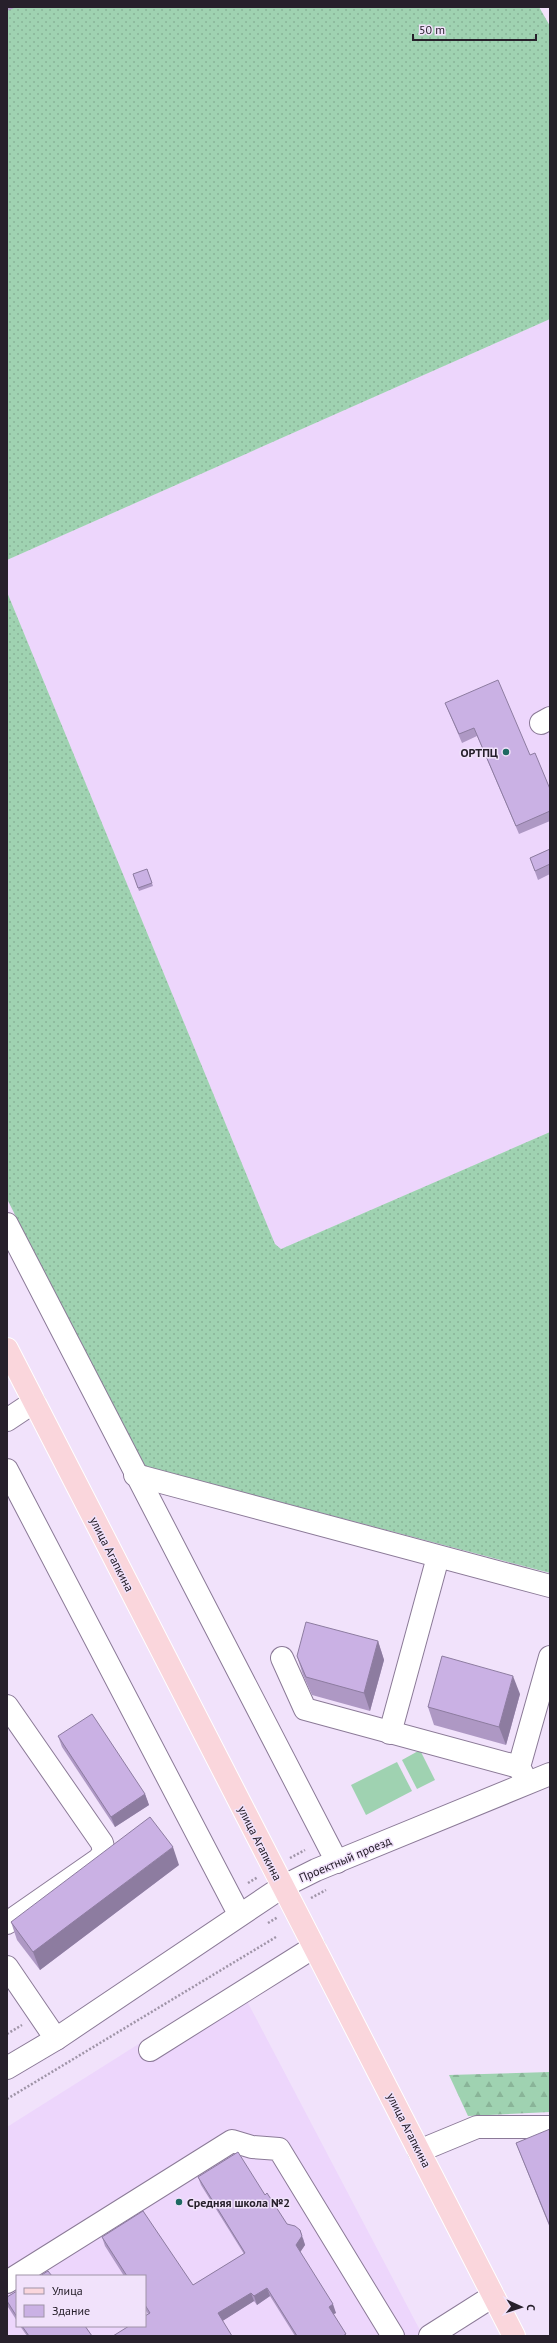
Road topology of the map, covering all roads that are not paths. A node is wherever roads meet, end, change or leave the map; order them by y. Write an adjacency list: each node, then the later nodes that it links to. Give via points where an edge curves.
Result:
1 (7, 1224): 6 (street)
2 (7, 1348): 3 (main road, улица Агапкина)
3 (34, 1402): 4 (street); 16 (main road, улица Агапкина)
4 (7, 1420)
5 (7, 1470): 17 (street)
6 (135, 1475): 7 (street); 15 (street)
7 (438, 1557): 8 (street); 12 (street)
8 (550, 1586)
9 (550, 1657): 14 (street)
10 (282, 1658): 12 (street, via 304,1710)
11 (7, 1706): 18 (street, via 102,1843 104,1852 99,1860)
12 (390, 1733): 14 (street)
13 (550, 1774): 14 (street, Проектный проезд)
14 (524, 1775): 15 (street, Проектный проезд)
15 (337, 1862): 16 (street, Проектный проезд)
16 (282, 1887): 17 (street, Проектный проезд); 19 (main road, улица Агапкина)
17 (239, 1914): 21 (street, Проектный проезд)
18 (7, 1923)
19 (314, 1947): 22 (street); 25 (main road, улица Агапкина)
20 (7, 1967): 21 (street)
21 (56, 2039): 23 (street, Проектный проезд)
22 (150, 2050)
23 (7, 2068)
24 (550, 2127): 25 (street, via 477,2126)
25 (419, 2150): 29 (main road, улица Агапкина)
26 (18, 2275): 30 (street, via 232,2140 252,2147 279,2148)
27 (16, 2276): 28 (street)
28 (7, 2282)
29 (493, 2296): 31 (street); 32 (main road, улица Агапкина)
30 (392, 2336)
31 (430, 2336)
32 (514, 2336)

